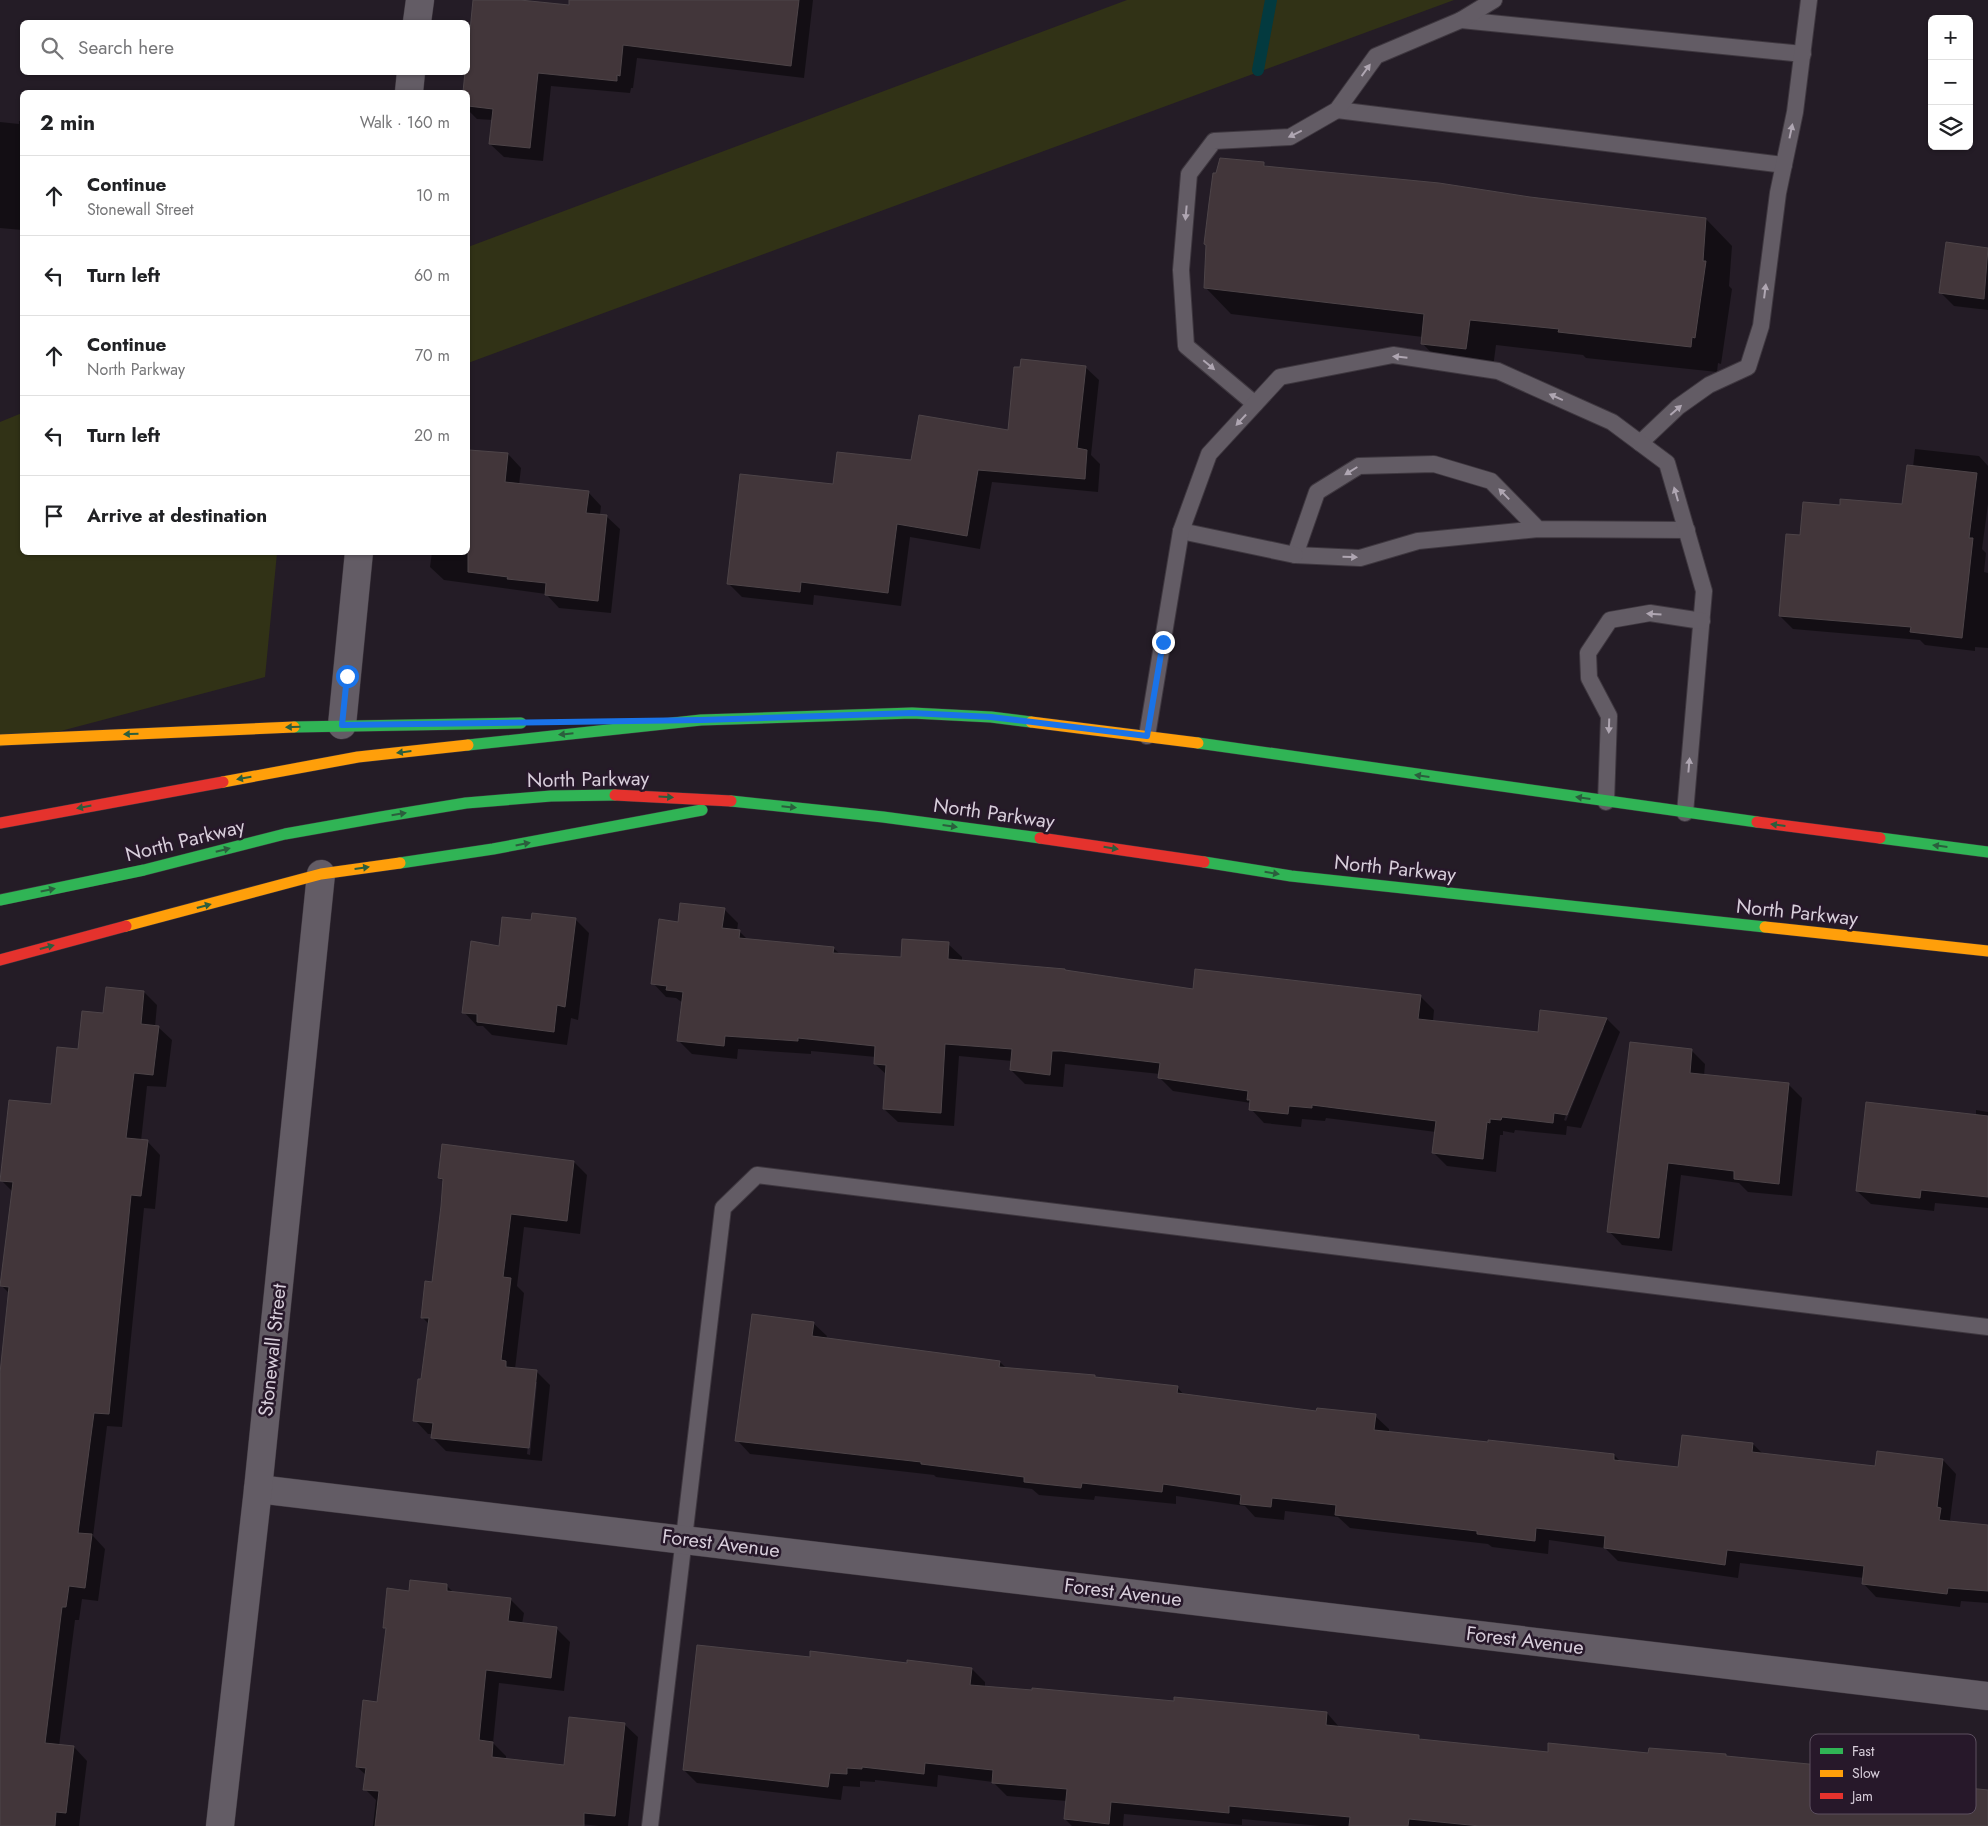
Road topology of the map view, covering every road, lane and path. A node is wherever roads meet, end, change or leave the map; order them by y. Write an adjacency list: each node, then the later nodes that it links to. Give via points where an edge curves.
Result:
1 (420, 0): 4 (street)
2 (1494, 0): 5 (lane)
3 (1809, 0): 6 (lane)
4 (417, 20)
5 (1461, 20): 6 (lane); 9 (lane, one-way to 5, via 1376,56)
6 (1803, 54): 10 (lane, one-way to 6)
7 (411, 75): 8 (street)
8 (409, 90)
9 (1337, 110): 10 (lane); 11 (lane, one-way to 11, via 1290,137 1214,142 1189,174 1181,270 1186,346)
10 (1784, 165): 12 (lane, one-way to 10, via 1678,407 1709,385 1748,367 1761,326)
11 (1255, 404): 12 (lane, one-way to 11, via 1612,422 1498,371 1393,355 1280,377); 15 (lane, one-way to 15, via 1209,454)
12 (1640, 443): 14 (lane, one-way to 12, via 1668,463)
13 (1538, 530): 14 (lane); 17 (lane, one-way to 13, via 1360,558 1418,541); 17 (lane, one-way to 17, via 1491,481 1434,464 1359,466 1316,492)
14 (1687, 530): 18 (lane, via 1704,591)
15 (1181, 531): 17 (lane); 23 (lane)
16 (359, 555): 22 (street)
17 (1295, 555)
18 (1702, 621): 26 (lane, one-way to 26, via 1650,613 1610,620 1588,653 1589,678 1609,716); 27 (lane, one-way to 18)
19 (702, 720): 20 (main road); 23 (main road, via 912,713 991,717); 28 (main road, one-way to 28, via 358,757)
20 (572, 722)
21 (532, 723): 22 (main road)
22 (342, 725): 24 (main road, one-way to 24)
23 (1147, 736): 26 (main road, one-way to 23)
24 (0, 740)
25 (740, 802): 30 (main road, one-way to 25, via 494,849); 31 (main road, North Parkway, one-way to 25, via 144,870 286,834 466,803 551,796 636,795); 32 (main road, North Parkway, one-way to 32, via 883,816 1291,876)
26 (1606, 802): 27 (main road)
27 (1685, 813): 29 (main road, one-way to 27)
28 (0, 823)
29 (1988, 852)
30 (321, 874): 33 (main road, one-way to 30); 35 (street, Stonewall Street)
31 (0, 900)
32 (1988, 951)
33 (0, 960)
34 (1988, 1327): 36 (lane, via 757,1175 723,1208)
35 (258, 1489): 36 (street, Forest Avenue); 38 (street, Stonewall Street)
36 (685, 1539): 37 (street, Forest Avenue); 39 (lane)
37 (1988, 1696)
38 (220, 1826)
39 (650, 1826)

